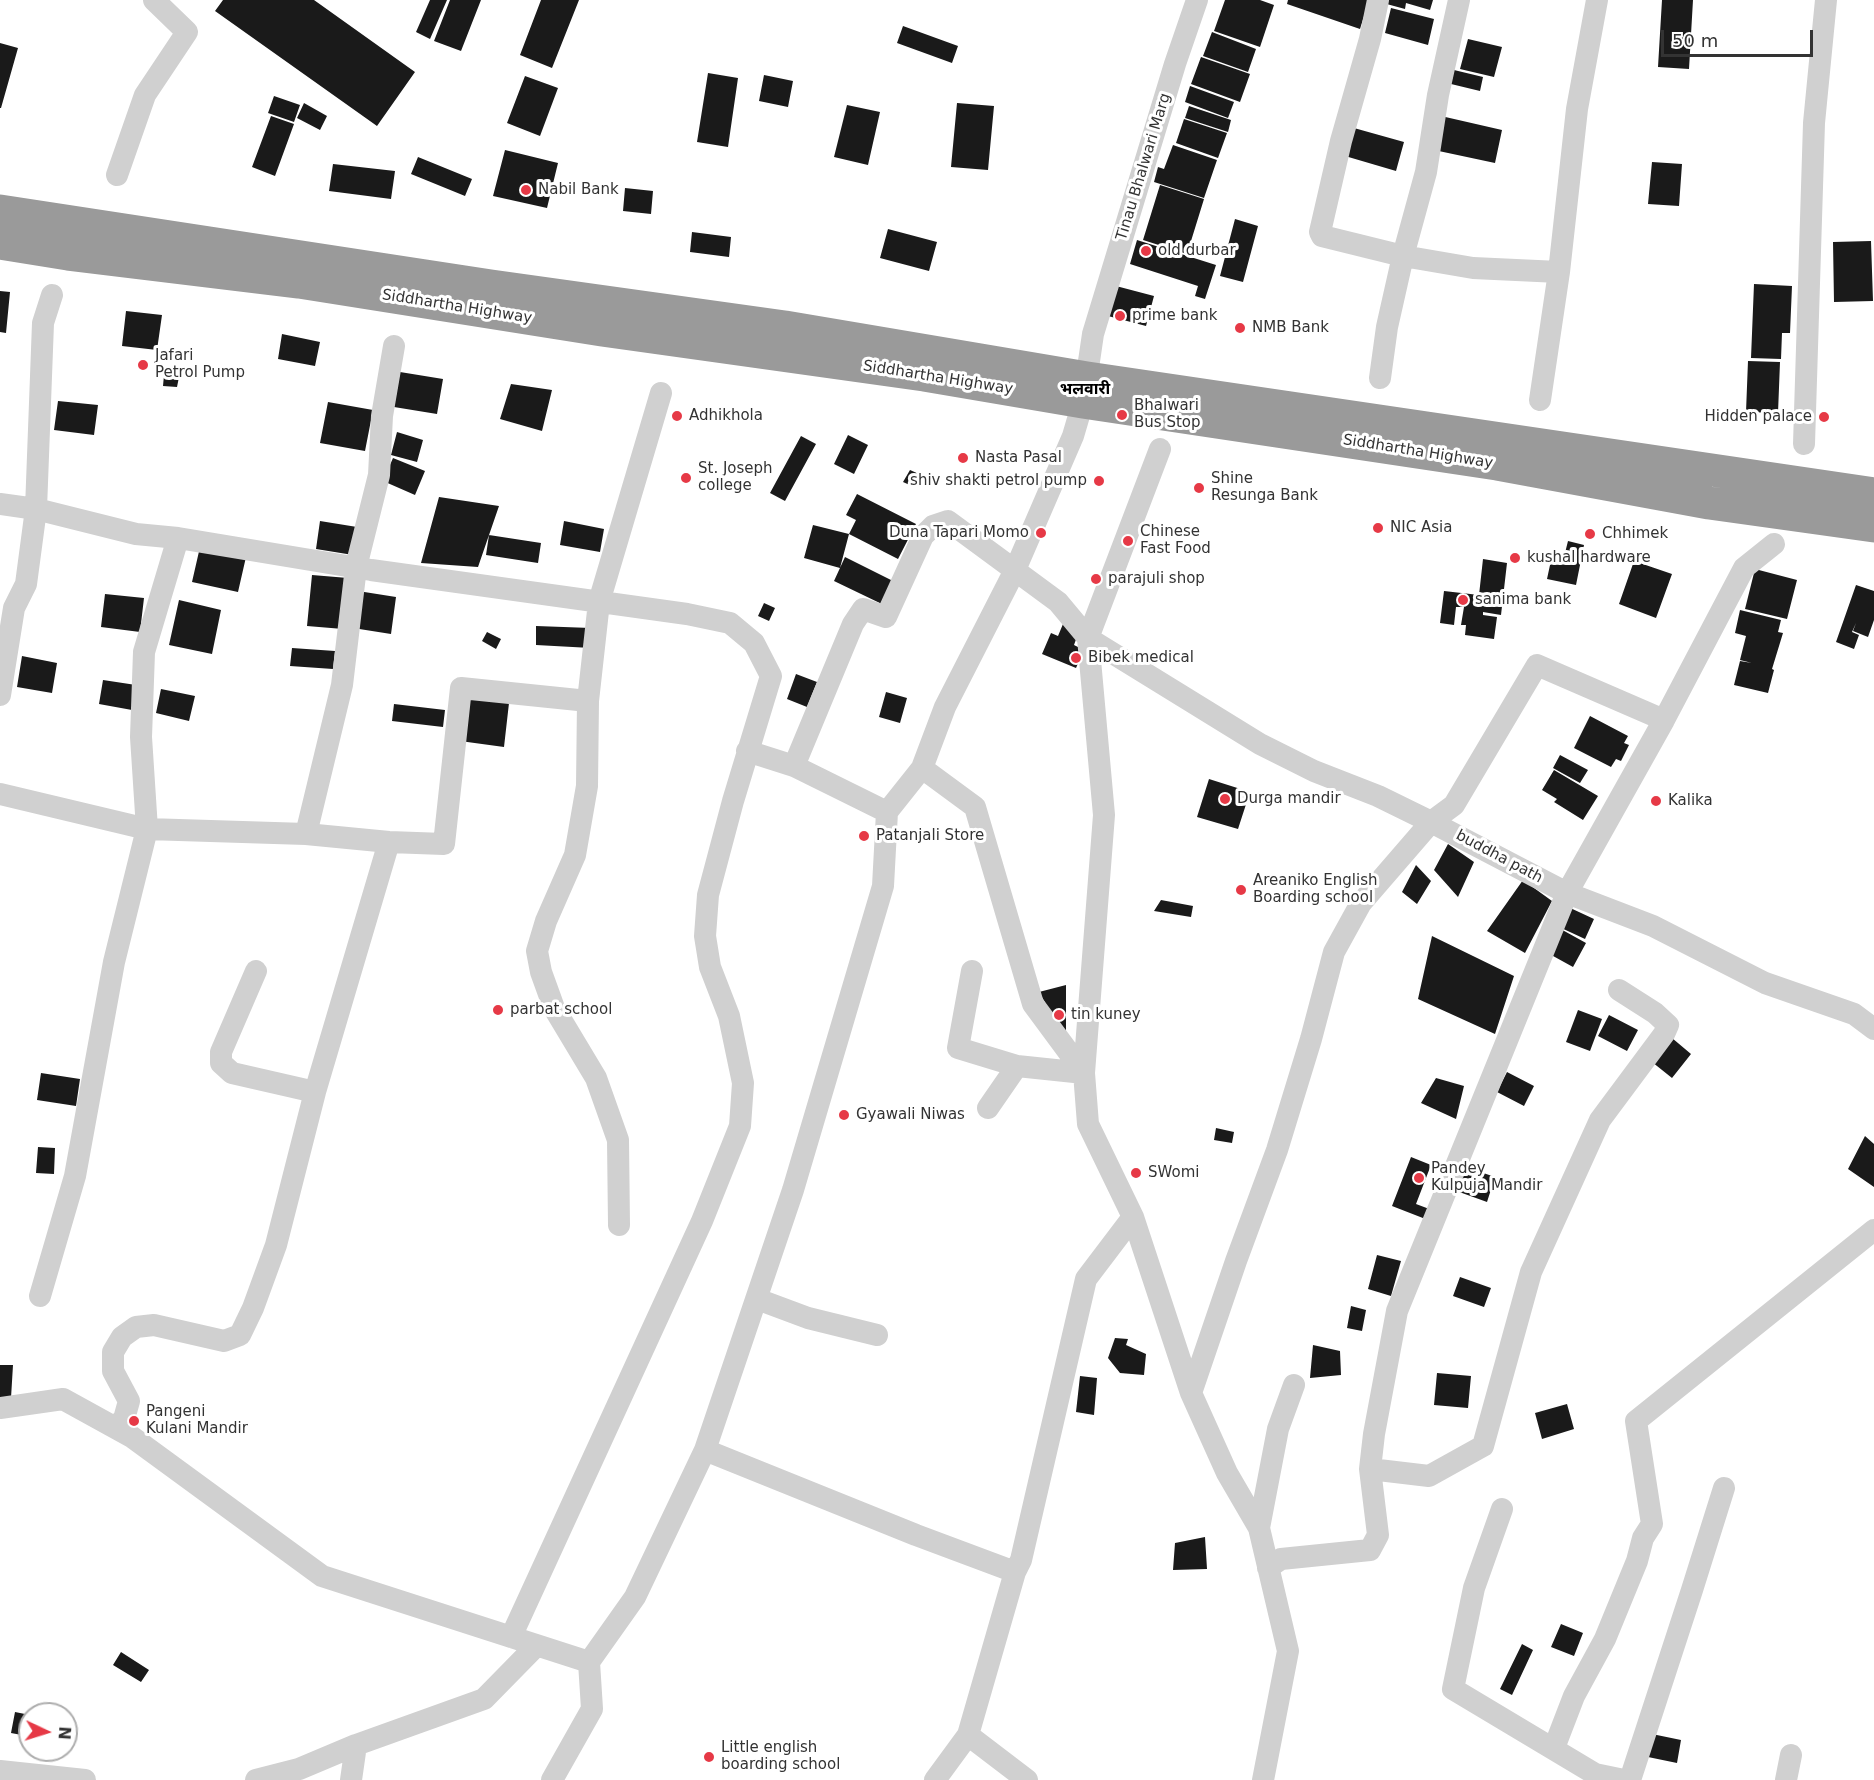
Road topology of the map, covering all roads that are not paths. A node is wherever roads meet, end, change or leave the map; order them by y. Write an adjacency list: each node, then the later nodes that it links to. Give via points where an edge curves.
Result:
1 (154, 0): 7 (street, via 187,32 145,95)
2 (1197, 0): 15 (street, Tinau Bhalwari Marg, via 1094,334)
3 (1378, 0): 10 (street, via 1320,232 1322,236)
4 (1459, 0): 10 (street, via 1426,172)
5 (1598, 0): 11 (street, via 1577,109)
6 (1826, 0): 18 (street, via 1814,123)
7 (117, 175)
8 (0, 211): 15 (highway, Siddhartha Highway, via 785,327)
9 (0, 243): 15 (highway, Siddhartha Highway, via 299,282 924,375)
10 (1403, 256): 11 (street, via 1473,268); 14 (street)
11 (1559, 272): 17 (street)
12 (52, 295): 22 (street, via 43,323)
13 (394, 346): 26 (street, via 382,416 379,475)
14 (1380, 378)
15 (1085, 390): 20 (highway, Siddhartha Highway); 23 (highway, Siddhartha Highway, via 1709,502); 27 (street, Tinau Bhalwari Marg, via 1073,436)
16 (661, 393): 28 (street)
17 (1539, 400)
18 (1804, 444)
19 (1160, 449): 29 (street)
20 (1874, 494)
21 (0, 504): 22 (street)
22 (36, 508): 24 (street, via 136,534); 30 (street, via 26,584 15,608)
23 (1874, 526)
24 (178, 538): 26 (street); 39 (street, via 144,652 141,737)
25 (1774, 544): 32 (street, via 1743,568)
26 (356, 567): 28 (street); 40 (street, via 342,685)
27 (1015, 570): 29 (street, buddha path, via 1058,602); 34 (street, buddha path, via 948,520 933,526 923,536 886,617 862,609 853,624); 35 (street, Tinau Bhalwari Marg, via 945,707)
28 (599, 602): 31 (street); 33 (street, via 730,623 754,643 771,676)
29 (1088, 638): 38 (street, buddha path, via 1260,744); 48 (street, via 1104,815)
30 (0, 695)
31 (588, 701): 41 (street, via 461,688 444,844); 52 (street, via 587,786 575,855 537,951 554,1008 596,1078 618,1140)
32 (1664, 720): 38 (street, via 1537,665 1454,805); 42 (street)
33 (747, 751): 34 (street); 68 (street, via 708,895 705,936 710,967 729,1016 743,1083 740,1126 702,1221)
34 (794, 766): 37 (street)
35 (922, 768): 37 (street, Tinau Bhalwari Marg); 48 (street, via 975,807 1033,1005)
36 (0, 794): 39 (street)
37 (887, 812): 55 (street, via 883,886 794,1190)
38 (1431, 822): 42 (street, buddha path); 58 (street, via 1361,903 1334,952 1277,1150)
39 (147, 829): 40 (street); 54 (street, via 114,962 75,1176)
40 (306, 834): 41 (street)
41 (389, 842): 49 (street)
42 (1567, 893): 46 (street, buddha path, via 1653,926 1764,982 1854,1014); 62 (street, via 1397,1311)
43 (256, 971): 49 (street, via 221,1052 221,1063 232,1073)
44 (972, 971): 47 (street, via 958,1048)
45 (1619, 990): 62 (street, via 1668,1025 1600,1120 1531,1272 1483,1446 1430,1476)
46 (1874, 1029)
47 (1017, 1066): 48 (street); 50 (street)
48 (1084, 1073): 51 (street, via 1088,1124)
49 (315, 1092): 60 (street, via 276,1245 240,1335 224,1341 154,1325 136,1327 122,1337 113,1353 113,1371 129,1401 124,1419)
50 (988, 1108)
51 (1133, 1217): 58 (street); 67 (street, via 1086,1280)
52 (619, 1225)
53 (1874, 1230): 73 (street, via 1636,1421 1652,1524)
54 (40, 1296)
55 (757, 1299): 56 (street, via 808,1318); 61 (street)
56 (877, 1335)
57 (1294, 1385): 65 (street, via 1278,1429)
58 (1191, 1393): 65 (street, via 1227,1473)
59 (0, 1408): 60 (street, via 63,1399)
60 (116, 1426): 68 (street, via 322,1576)
61 (705, 1450): 67 (street); 70 (street, via 635,1597)
62 (1370, 1469): 66 (street, via 1378,1535 1370,1550 1281,1559)
63 (1724, 1488): 85 (street)
64 (1502, 1509): 73 (street, via 1474,1588 1453,1689)
65 (1259, 1528): 66 (street)
66 (1268, 1568): 83 (street, via 1288,1651)
67 (1015, 1572): 71 (street)
68 (511, 1638): 69 (street)
69 (536, 1646): 70 (street); 72 (street, via 484,1699)
70 (589, 1662): 80 (street, via 592,1709)
71 (968, 1735): 81 (street); 82 (street)
72 (356, 1746): 76 (street); 79 (street)
73 (1554, 1748): 84 (street, via 1595,1774)
74 (1791, 1755): 86 (street)
75 (0, 1771): 77 (street)
76 (297, 1775): 78 (street)
77 (85, 1780)
78 (256, 1780)
79 (351, 1780)
80 (552, 1780)
81 (935, 1780)
82 (1027, 1780)
83 (1263, 1780)
84 (1624, 1780)
85 (1630, 1780)
86 (1786, 1780)

